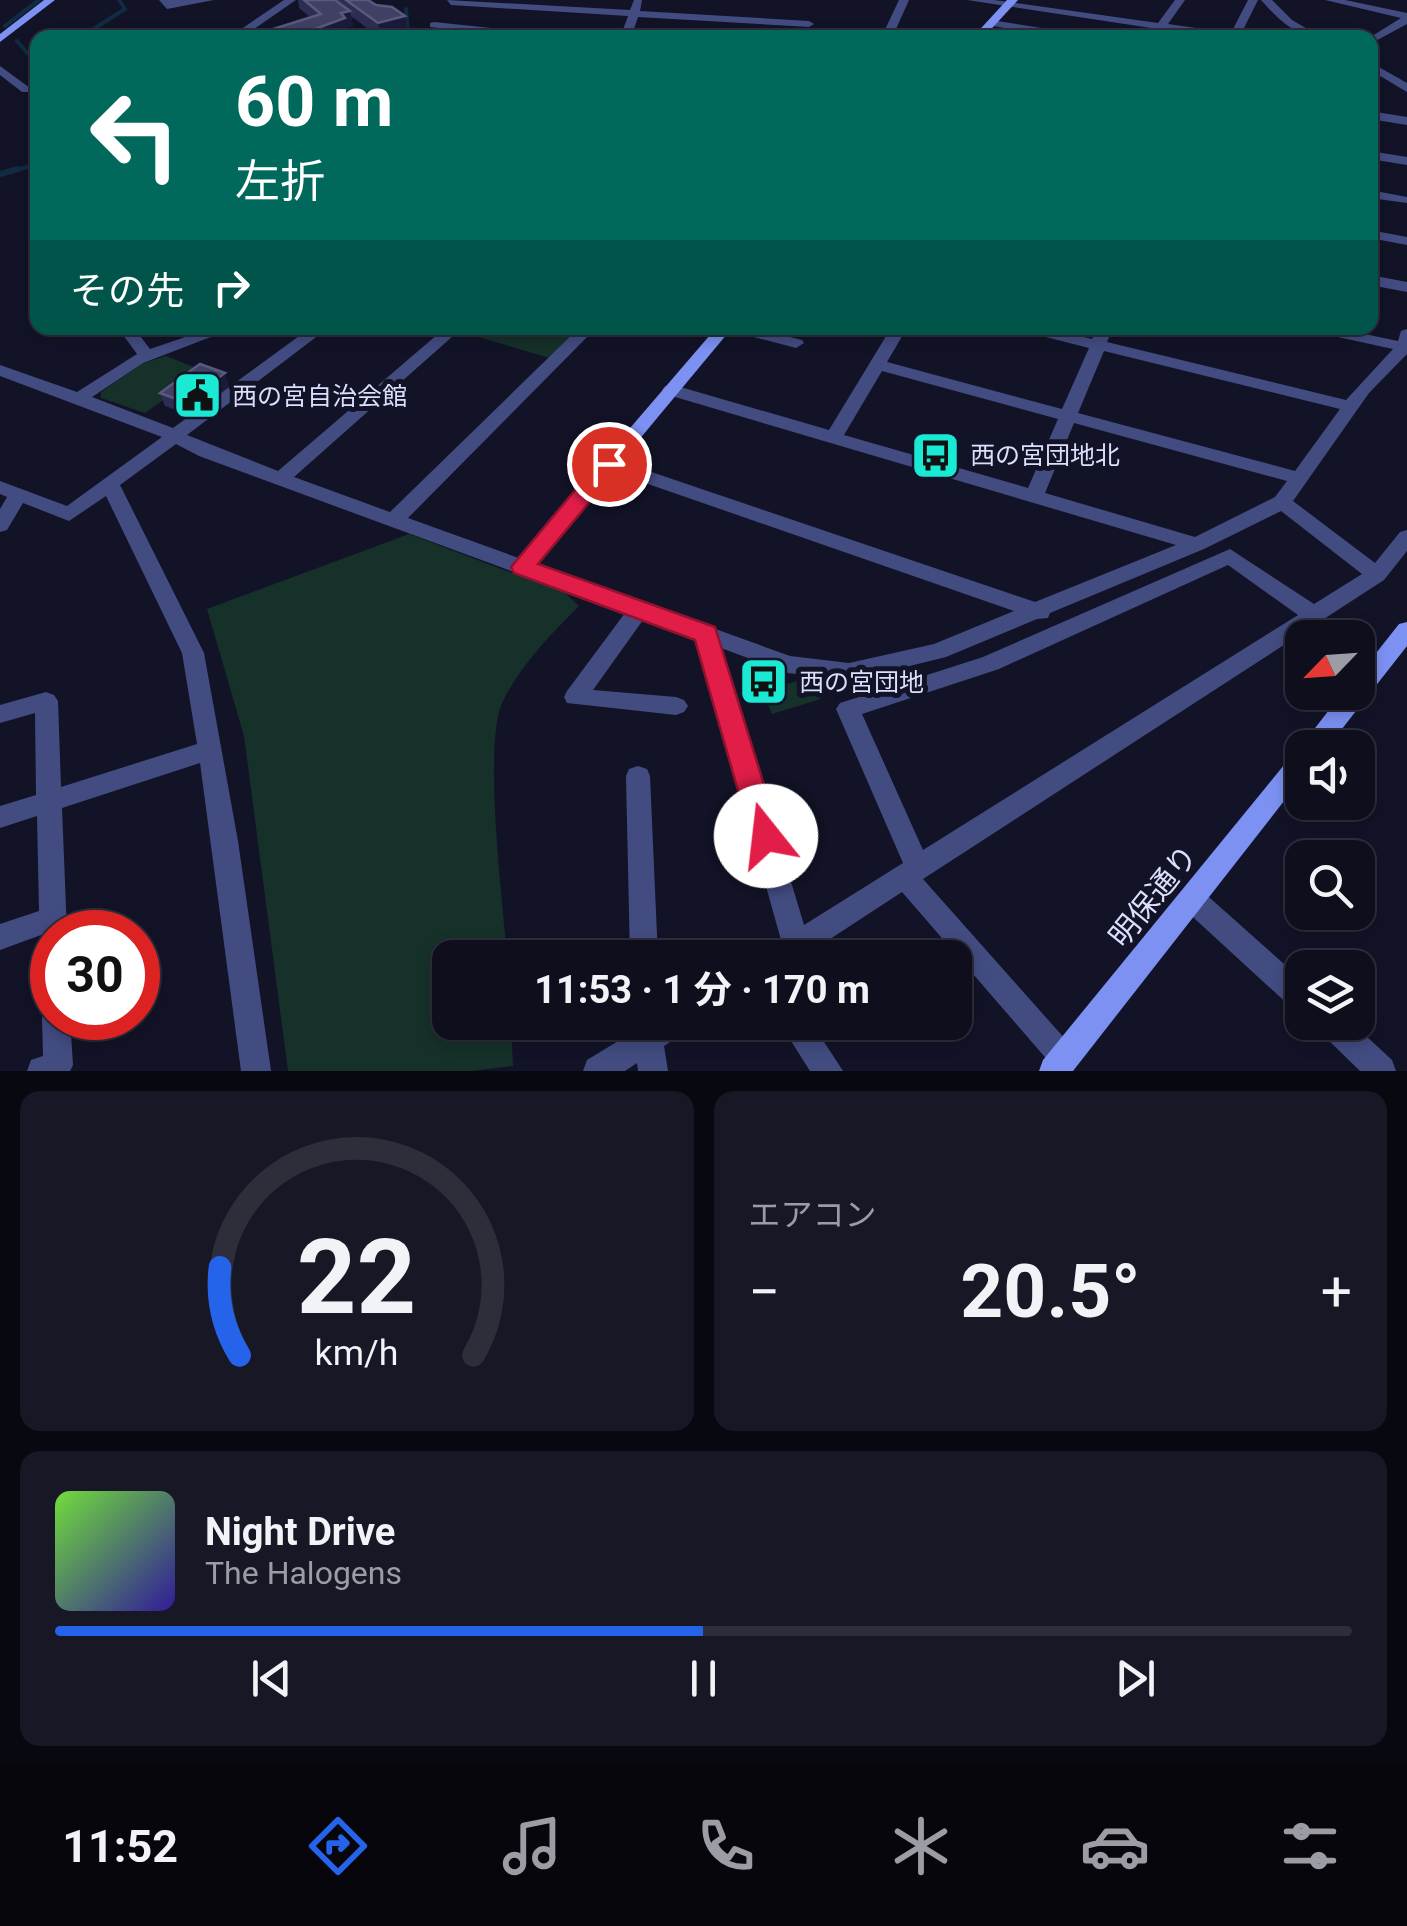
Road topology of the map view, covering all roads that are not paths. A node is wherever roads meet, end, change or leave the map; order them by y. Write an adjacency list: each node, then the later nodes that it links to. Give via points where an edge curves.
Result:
1 (50, 0): 33 (street)
2 (164, 0): 3 (street, via 167,6)
3 (209, 0)
4 (291, 0): 21 (street)
5 (639, 0): 15 (street)
6 (904, 0): 26 (street)
7 (972, 0): 14 (street)
8 (1102, 0): 16 (street)
9 (1180, 0): 20 (street)
10 (1253, 0): 30 (street)
11 (1266, 0): 31 (street)
12 (1330, 0): 17 (street)
13 (452, 1): 15 (street); 19 (street)
14 (1011, 2): 16 (street); 18 (street)
15 (634, 13): 24 (street); 25 (street, via 809,18)
16 (1090, 14): 20 (street)
17 (1407, 17): 32 (street)
18 (991, 23): 27 (street); 28 (street)
19 (434, 25): 22 (street); 23 (street)
20 (1162, 25): 29 (street)
21 (245, 30)
22 (431, 30)
23 (482, 30)
24 (627, 30)
25 (808, 30)
26 (890, 30)
27 (984, 30)
28 (1035, 30)
29 (1192, 30)
30 (1238, 30)
31 (1303, 30)
32 (1378, 36)
33 (0, 39)
34 (0, 69): 37 (street)
35 (1378, 71): 36 (street)
36 (1401, 84)
37 (26, 90)
38 (1378, 116): 39 (street)
39 (1407, 121)
40 (1378, 156): 41 (street)
41 (1407, 161)
42 (1378, 196): 43 (street)
43 (1405, 201)
44 (1378, 236): 45 (street)
45 (1407, 241)
46 (1378, 282): 47 (street)
47 (1407, 288)
48 (131, 335): 60 (street)
49 (208, 335): 60 (street)
50 (311, 335): 67 (street)
51 (446, 335): 71 (street)
52 (581, 335): 76 (street)
53 (718, 335): 63 (street)
54 (765, 335): 59 (street)
55 (896, 335): 61 (street)
56 (1364, 335): 58 (street)
57 (1101, 336): 65 (street); 66 (street)
58 (1406, 341): 65 (street)
59 (796, 343)
60 (147, 356): 64 (street)
61 (878, 365): 66 (street); 68 (street)
62 (0, 370): 64 (street)
63 (671, 390): 68 (street); 69 (street)
64 (80, 398): 67 (street)
65 (1353, 406): 70 (street)
66 (1068, 414): 70 (street); 74 (street)
67 (178, 436): 71 (street); 72 (street)
68 (834, 437): 74 (street)
69 (609, 464): 80 (street); 83 (street)
70 (1299, 478): 75 (street)
71 (281, 479): 76 (street)
72 (110, 484): 73 (street, via 68,514); 92 (street, via 193,653)
73 (9, 491): 77 (street)
74 (1034, 495): 79 (street)
75 (1282, 502): 79 (street); 81 (street)
76 (394, 520): 80 (street)
77 (0, 525)
78 (1407, 537): 81 (street)
79 (1197, 544): 83 (street)
80 (522, 567): 82 (street)
81 (1376, 575): 84 (street)
82 (638, 609): 86 (street); 88 (street, via 576,697)
83 (1040, 612): 86 (street, via 938,651 849,672 788,664)
84 (1314, 615): 97 (street); 97 (street, via 1230,556 991,663 848,709)
85 (1407, 630): 87 (street)
86 (706, 634): 103 (street)
87 (1375, 670)
88 (676, 706)
89 (1343, 710): 91 (street)
90 (0, 714): 95 (street, via 46,701)
91 (1327, 730)
92 (210, 750): 95 (street); 113 (street)
93 (638, 776): 102 (street)
94 (1285, 782): 98 (street, 明保通り)
95 (48, 802): 96 (street); 99 (street)
96 (0, 817)
97 (911, 872): 104 (street); 111 (street)
98 (1192, 899): 105 (street); 111 (street, 明保通り)
99 (51, 910)
100 (30, 931): 101 (street)
101 (0, 938)
102 (643, 940)
103 (783, 940)
104 (803, 940)
105 (1285, 983)
106 (57, 1040): 112 (street, via 58,1065)
107 (635, 1040): 114 (street)
108 (648, 1040): 115 (street)
109 (806, 1040): 116 (street)
110 (1349, 1040): 117 (street)
111 (1059, 1065)
112 (42, 1071)
113 (256, 1071)
114 (598, 1071)
115 (653, 1071)
116 (828, 1071)
117 (1381, 1071)

